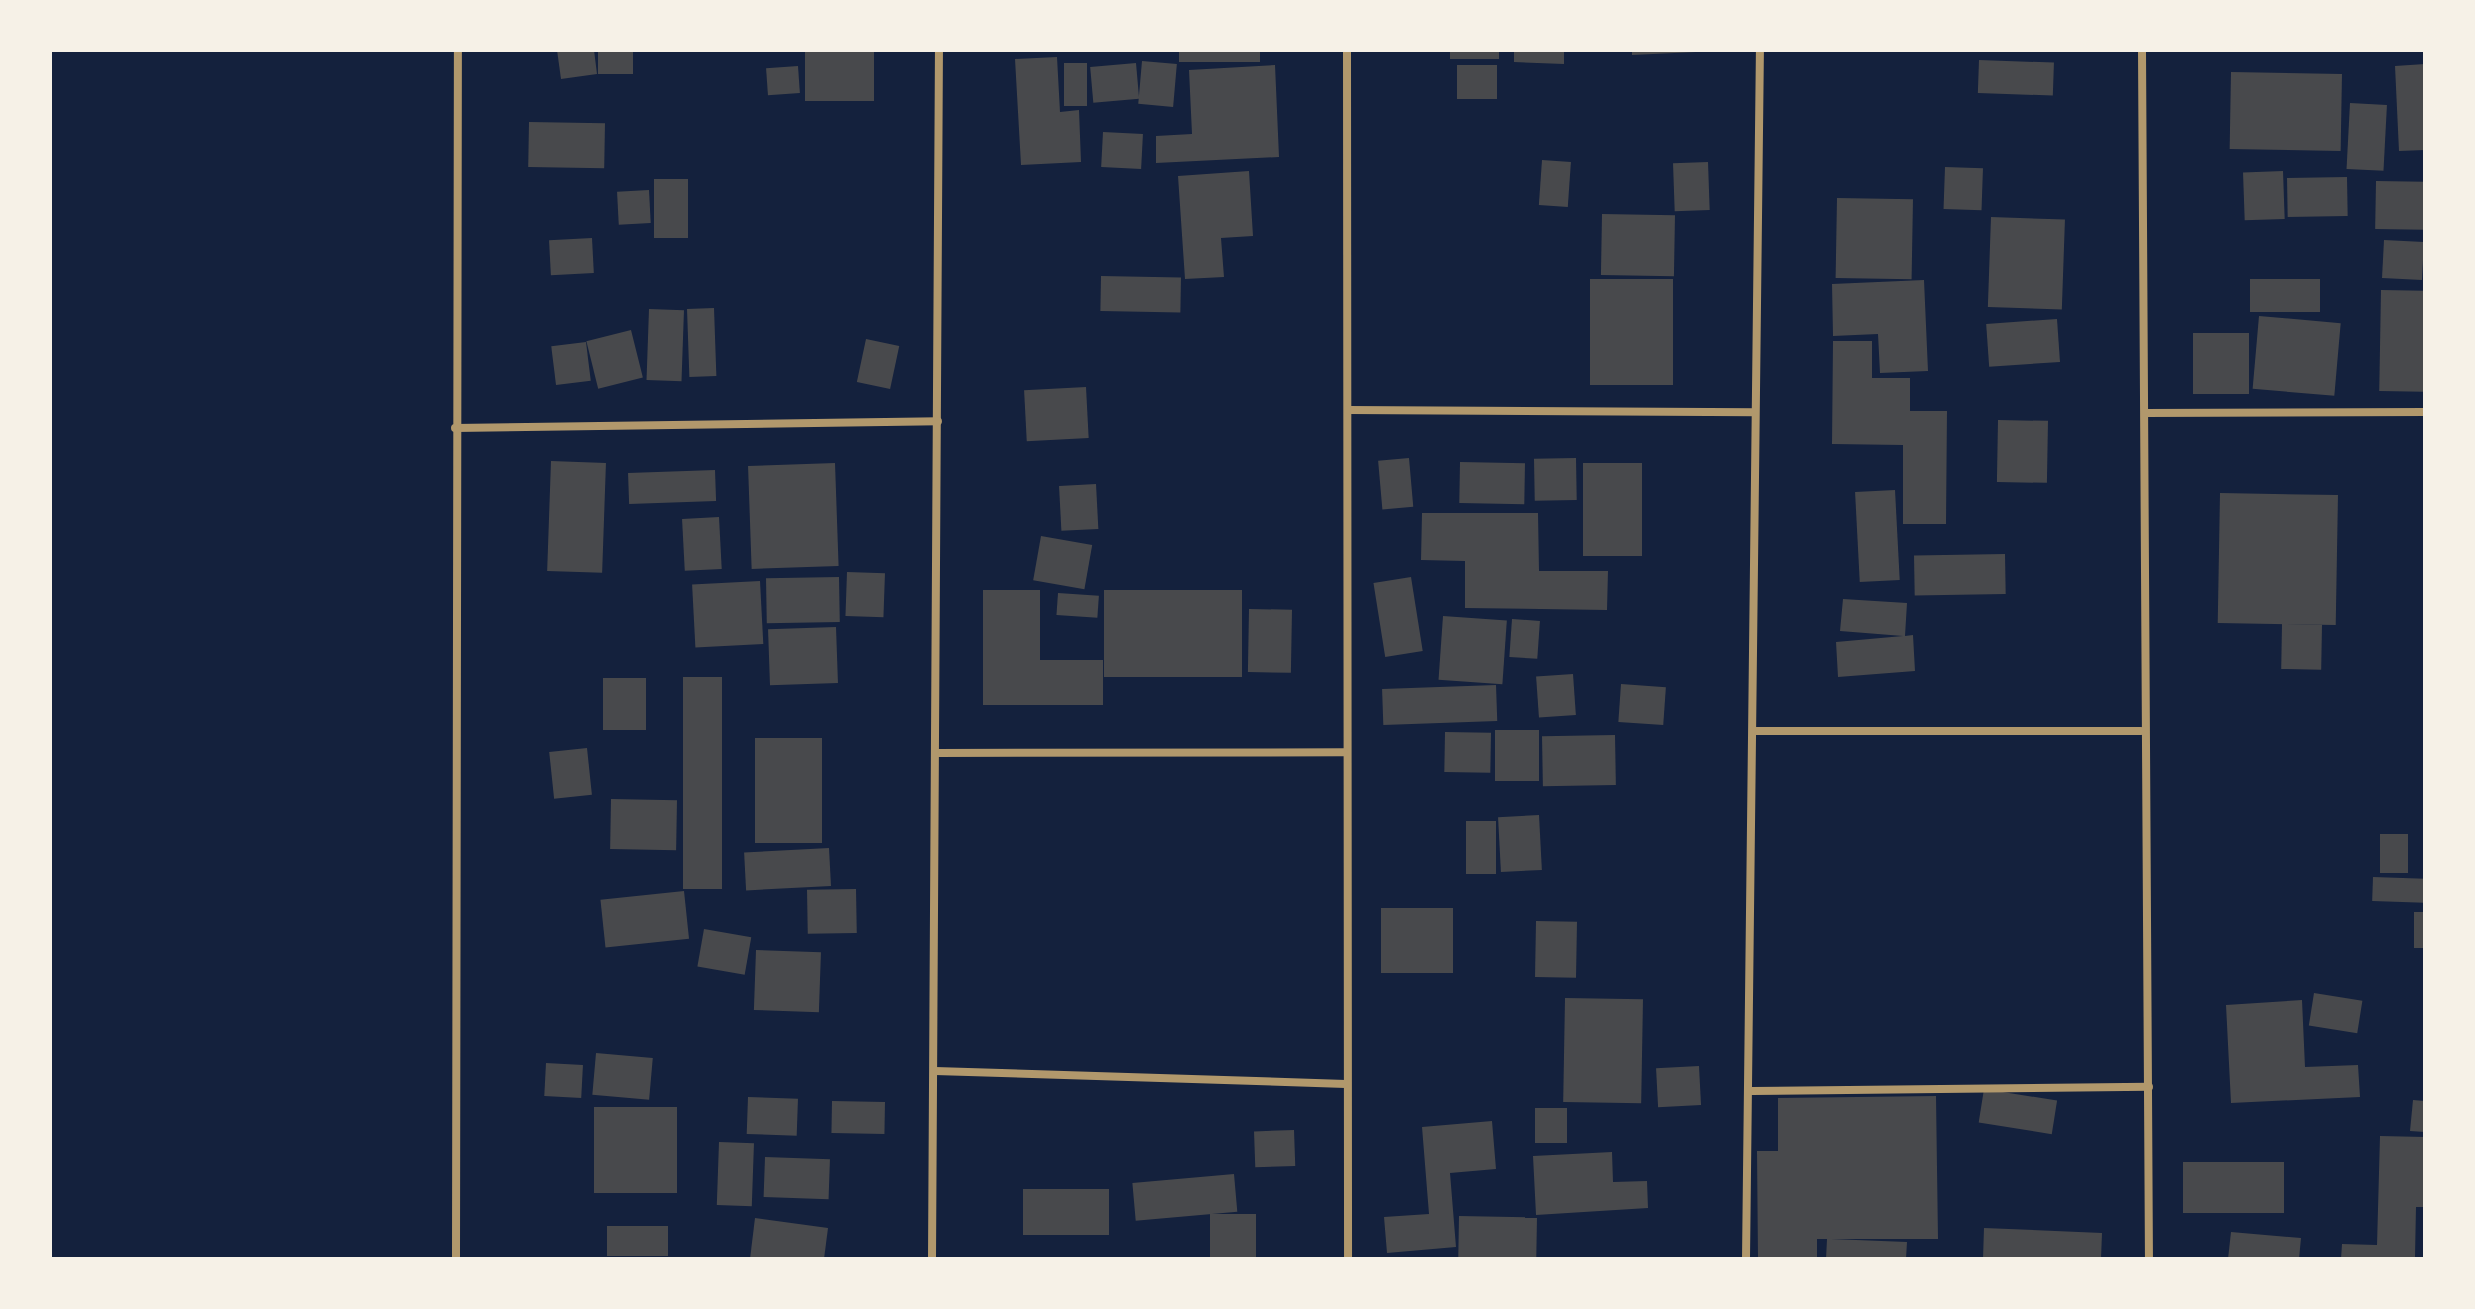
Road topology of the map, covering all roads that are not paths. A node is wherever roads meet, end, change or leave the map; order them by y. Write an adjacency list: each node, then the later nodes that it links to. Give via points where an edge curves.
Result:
1 (458, 50): 11 (street)
2 (939, 50): 10 (street)
3 (1347, 50): 6 (street)
4 (1760, 50): 7 (street)
5 (2142, 50): 9 (street)
6 (1348, 410): 7 (street); 14 (street)
7 (1755, 412): 12 (street)
8 (2425, 412): 9 (street)
9 (2145, 413): 13 (street)
10 (938, 421): 11 (street); 15 (street)
11 (455, 428): 20 (street)
12 (1756, 731): 13 (street); 19 (street)
13 (2141, 731): 18 (street)
14 (1344, 752): 15 (street); 17 (street)
15 (937, 753): 16 (street)
16 (935, 1071): 17 (street); 21 (street)
17 (1346, 1084): 22 (street)
18 (2149, 1087): 19 (street); 24 (street)
19 (1752, 1091): 23 (street)
20 (456, 1259)
21 (932, 1259)
22 (1348, 1259)
23 (1746, 1259)
24 (2149, 1259)

